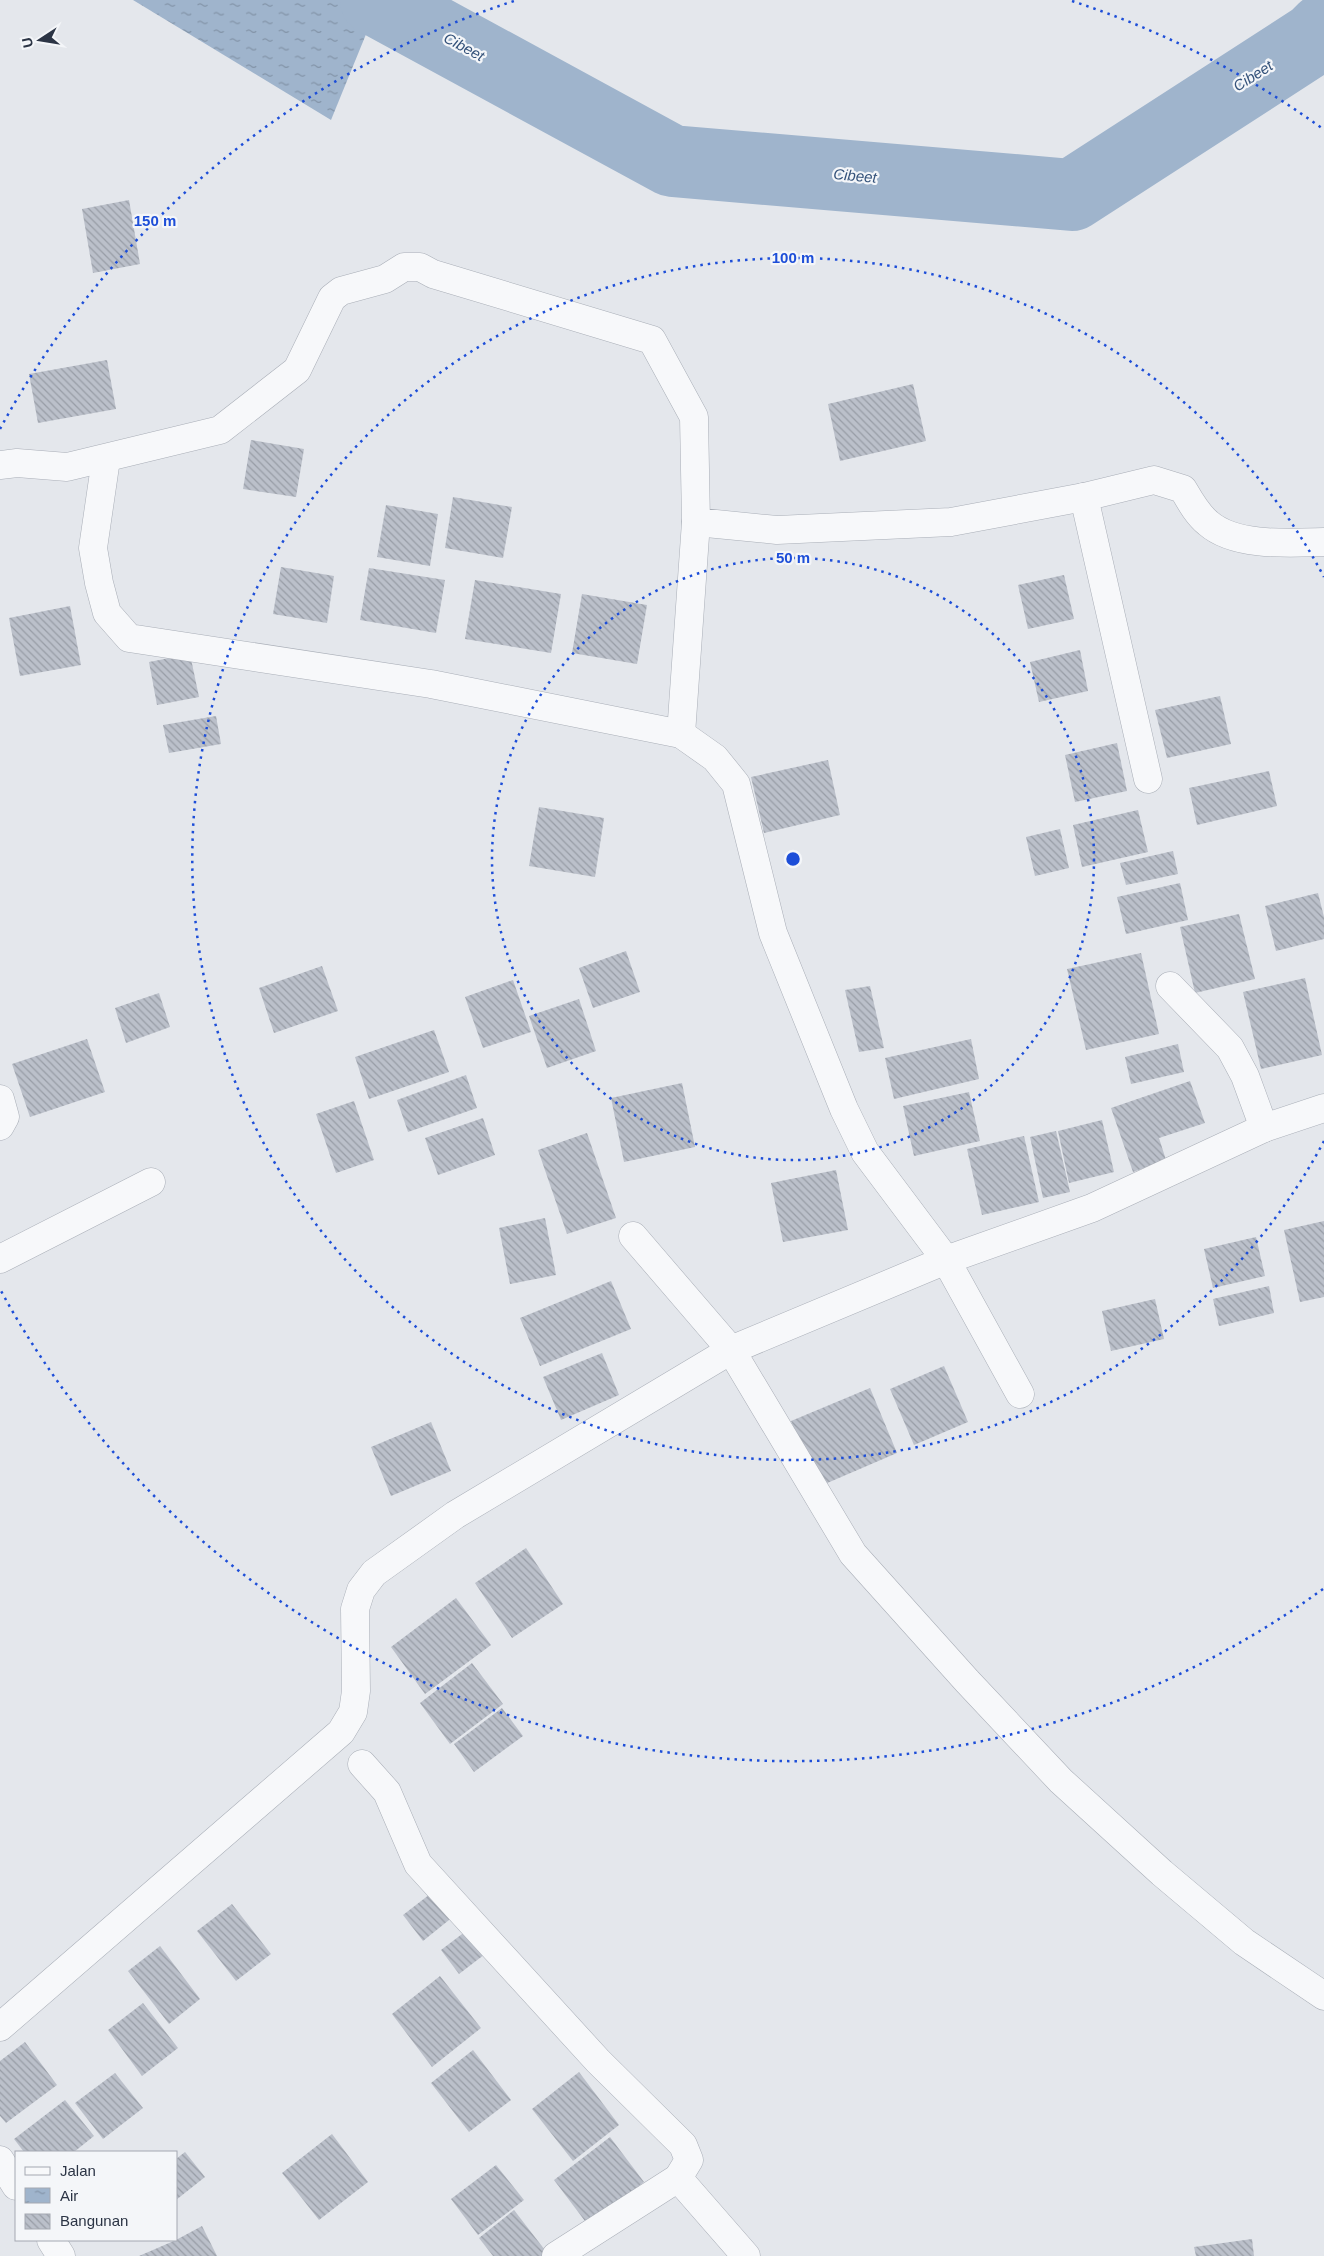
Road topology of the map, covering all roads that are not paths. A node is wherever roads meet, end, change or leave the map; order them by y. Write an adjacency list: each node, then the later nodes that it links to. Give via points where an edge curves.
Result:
1 (106, 458): 2 (street, via 67,468 17,463); 4 (street, via 220,430 298,370 332,298 350,288 385,279 404,267 420,267 433,274 652,340 694,416); 6 (street, via 93,548 107,614 129,638 431,684)
2 (0, 465)
3 (1084, 497): 4 (street, via 951,522 777,530); 5 (street, via 1154,480 1183,489 1208,524 1232,537 1262,542); 7 (street)
4 (696, 522): 6 (street)
5 (1324, 542)
6 (681, 734): 16 (street, via 715,758 736,784 774,933 844,1110 865,1152)
7 (1148, 779)
8 (1170, 986): 12 (street, via 1230,1048 1245,1076)
9 (0, 1098): 11 (street, via 5,1117)
10 (1324, 1108): 12 (street)
11 (0, 1126)
12 (1264, 1128): 16 (street, via 1092,1208)
13 (151, 1182): 15 (street)
14 (633, 1236): 17 (street)
15 (0, 1259)
16 (946, 1260): 17 (street); 18 (street)
17 (731, 1350): 20 (street, via 853,1554 967,1681 1061,1781 1162,1873 1244,1942); 21 (street, via 454,1515 374,1573 361,1590 355,1609 354,1705 341,1732)
18 (1020, 1394)
19 (362, 1764): 23 (street, via 387,1792 418,1864 598,2061 683,2145 690,2160)
20 (1324, 1996)
21 (0, 2027)
22 (0, 2160): 24 (street)
23 (678, 2178): 27 (street); 28 (street)
24 (15, 2184)
25 (52, 2241): 26 (street)
26 (61, 2256)
27 (556, 2256)
28 (746, 2256)

